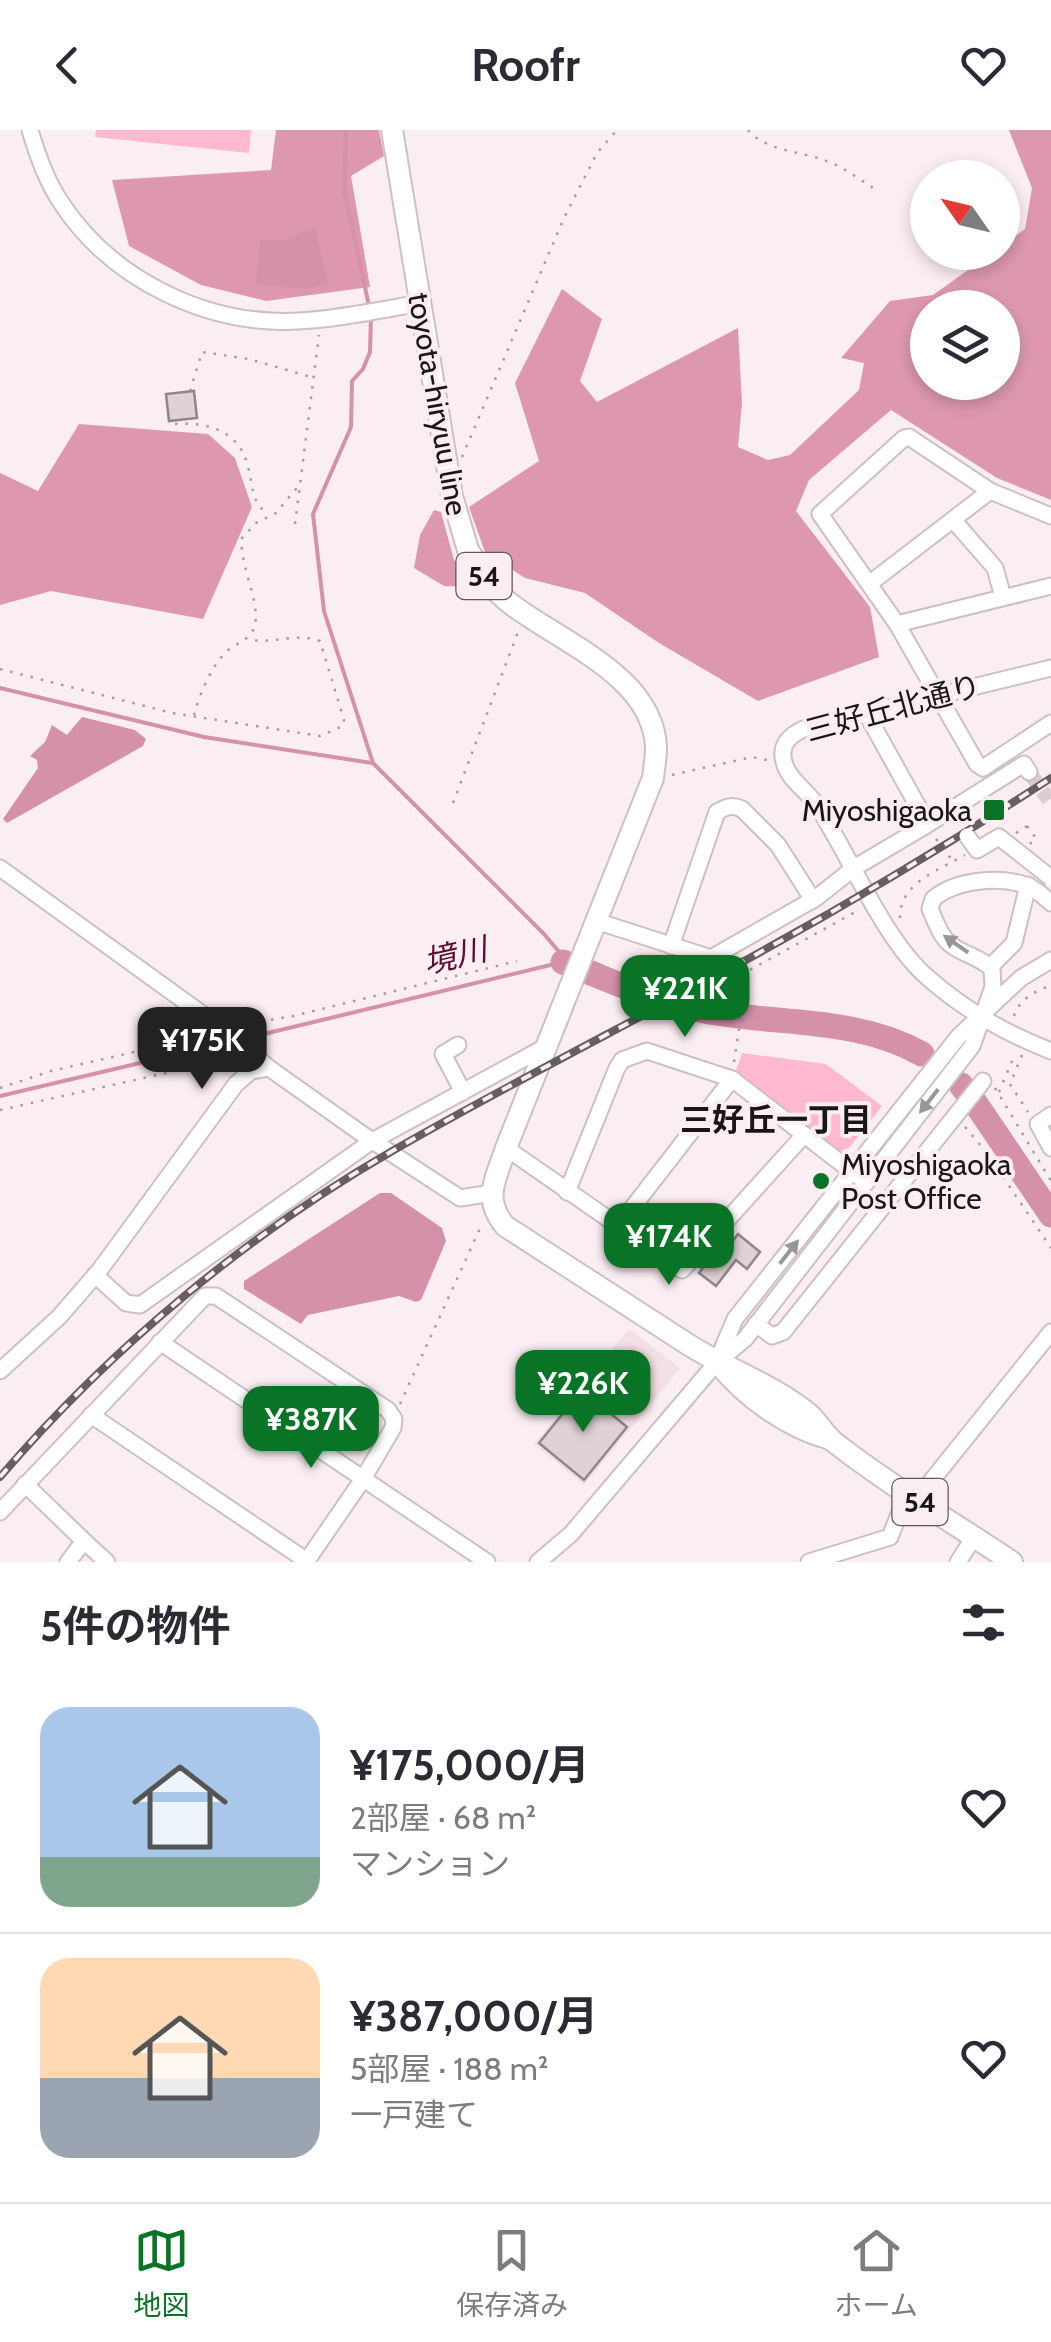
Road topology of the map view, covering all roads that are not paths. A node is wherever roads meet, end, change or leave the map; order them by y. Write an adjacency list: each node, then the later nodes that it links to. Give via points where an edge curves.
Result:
1 (30, 130): 3 (street, via 66,210 143,281 217,313 263,321)
2 (392, 130): 3 (main road, toyota-hiryuu line / 54)
3 (420, 303): 24 (main road, toyota-hiryuu line / 54, via 450,486 476,565 528,618 605,667 646,708 656,745 653,778)
4 (990, 490): 5 (street); 6 (street); 7 (street, via 914,438 904,438 820,514)
5 (1051, 516)
6 (954, 522): 7 (street); 9 (street, via 995,568)
7 (870, 584): 10 (street)
8 (1051, 586): 9 (street)
9 (1003, 597): 10 (street)
10 (897, 624): 12 (street)
11 (1051, 668): 12 (street, 三好丘北通り)
12 (938, 695): 13 (street, 三好丘北通り); 14 (street, via 983,768)
13 (866, 713): 16 (street); 19 (street, 三好丘北通り, via 800,730 785,742 789,774 814,801)
14 (1051, 723)
15 (1029, 772): 16 (street, via 1024,764)
16 (925, 826): 19 (street)
17 (967, 836): 20 (street, bridge, via 977,850 999,837)
18 (0, 868): 32 (street)
19 (854, 868): 22 (street); 28 (street, 三好丘北通り, via 924,975)
20 (1051, 878)
21 (1028, 886): 23 (street); 27 (street, via 1014,943); 27 (street, one-way to 21, via 950,945 930,909 934,899 989,881)
22 (813, 900): 25 (street, via 711,958); 25 (street, via 778,845 742,810 726,807 717,812)
23 (1051, 902)
24 (592, 931): 25 (street); 30 (main road, toyota-hiryuu line / 54)
25 (671, 946)
26 (1051, 960): 28 (street, via 1021,978)
27 (990, 967): 28 (street, via 993,987)
28 (980, 1019): 31 (street, 三好丘北通り); 41 (street, via 955,1041); 42 (street, one-way to 42, via 972,1046)
29 (458, 1045): 35 (street, via 443,1054)
30 (547, 1046): 35 (street); 39 (main road, toyota-hiryuu line / 54)
31 (1051, 1051)
32 (258, 1059): 38 (street); 46 (street)
33 (732, 1079): 37 (street); 43 (street, via 647,1052 622,1060); 45 (street)
34 (983, 1081): 47 (street, via 783,1332 772,1336)
35 (463, 1092): 38 (street)
36 (1045, 1120): 40 (street)
37 (804, 1135): 41 (street); 45 (street, via 685,1269)
38 (372, 1141): 44 (street, via 460,1198); 46 (street, via 140,1305 131,1306)
39 (506, 1148): 43 (street); 44 (main road, toyota-hiryuu line / 54)
40 (1051, 1148)
41 (852, 1172): 42 (street); 50 (street, one-way to 41, via 735,1320)
42 (866, 1183): 47 (street)
43 (567, 1192): 45 (street)
44 (492, 1199): 50 (main road, 54, via 506,1226)
45 (619, 1225)
46 (95, 1275): 51 (street)
47 (756, 1324): 50 (street)
48 (1051, 1332): 55 (street)
49 (160, 1342): 52 (street); 53 (street); 53 (street, via 205,1296 216,1296 388,1410 394,1428)
50 (717, 1362): 55 (main road, 54, via 754,1398 806,1432 830,1439); 63 (street, via 571,1534)
51 (0, 1371)
52 (91, 1416): 54 (street); 59 (street)
53 (364, 1479): 59 (street); 62 (street)
54 (24, 1484): 56 (street); 58 (street)
55 (911, 1497): 57 (main road, 54); 64 (street, via 890,1537)
56 (0, 1512)
57 (974, 1537): 65 (street); 66 (main road, 54)
58 (84, 1541): 60 (street); 61 (street)
59 (306, 1561)
60 (68, 1562)
61 (108, 1562)
62 (487, 1562)
63 (538, 1562)
64 (809, 1562)
65 (958, 1562)
66 (1012, 1562)

